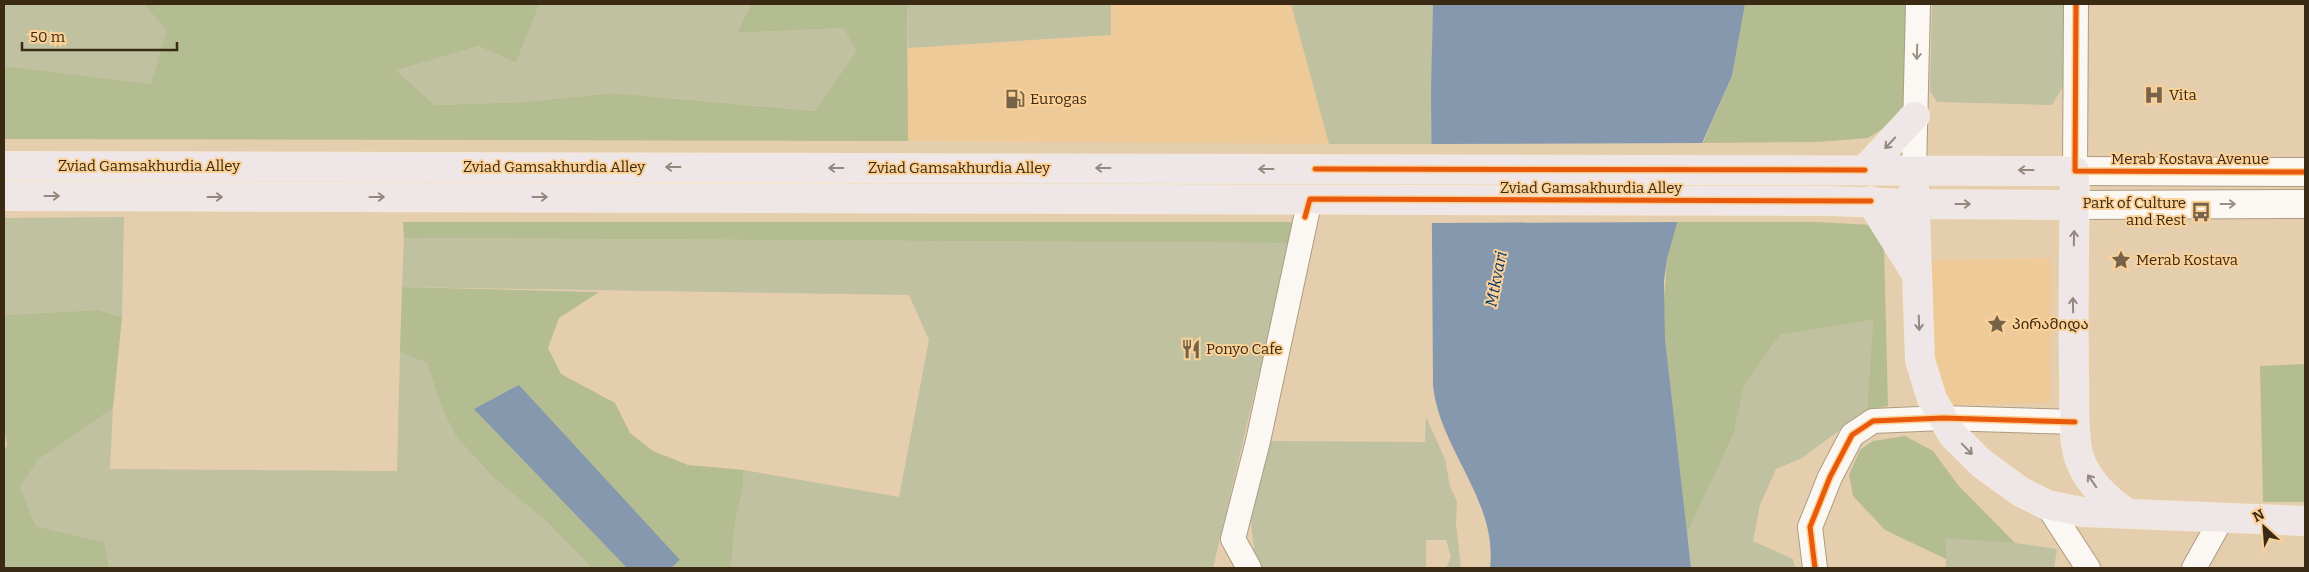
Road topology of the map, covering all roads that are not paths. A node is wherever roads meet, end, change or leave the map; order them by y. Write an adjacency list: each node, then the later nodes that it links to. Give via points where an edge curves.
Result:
1 (1918, 4): 3 (street, one-way to 3)
2 (2076, 4): 7 (street)
3 (1915, 116): 5 (main road, one-way to 5); 6 (street)
4 (4, 166): 5 (main road, Zviad Gamsakhurdia Alley, one-way to 4)
5 (1866, 170): 6 (main road, Zviad Gamsakhurdia Alley)
6 (1914, 170): 7 (main road, Zviad Gamsakhurdia Alley, one-way to 6); 12 (main road)
7 (2075, 170): 8 (street, Merab Kostava Avenue); 14 (main road)
8 (2305, 172)
9 (4, 196): 10 (main road, Zviad Gamsakhurdia Alley, one-way to 10)
10 (1310, 200): 11 (main road, Zviad Gamsakhurdia Alley); 22 (street, via 1258,441 1233,539)
11 (1871, 201): 12 (main road, Zviad Gamsakhurdia Alley); 15 (main road)
12 (1914, 204): 14 (main road, Zviad Gamsakhurdia Alley, one-way to 14); 15 (main road)
13 (2305, 204): 14 (street, one-way to 13)
14 (2074, 205): 17 (main road, one-way to 14)
15 (1917, 274): 16 (main road, one-way to 16, via 1920,360 1932,399)
16 (1943, 418): 17 (street); 18 (main road, one-way to 18, via 1953,435 1981,463 2021,492); 23 (street, via 1873,421 1852,435 1830,477 1810,527)
17 (2075, 422): 19 (main road, one-way to 17, via 2110,502 2086,473 2078,456)
18 (2048, 506): 19 (main road, via 2082,512); 24 (street)
19 (2128, 514): 20 (main road)
20 (2222, 518): 21 (main road); 25 (street)
21 (2305, 521)
22 (1249, 568)
23 (1814, 568)
24 (2088, 568)
25 (2194, 568)

